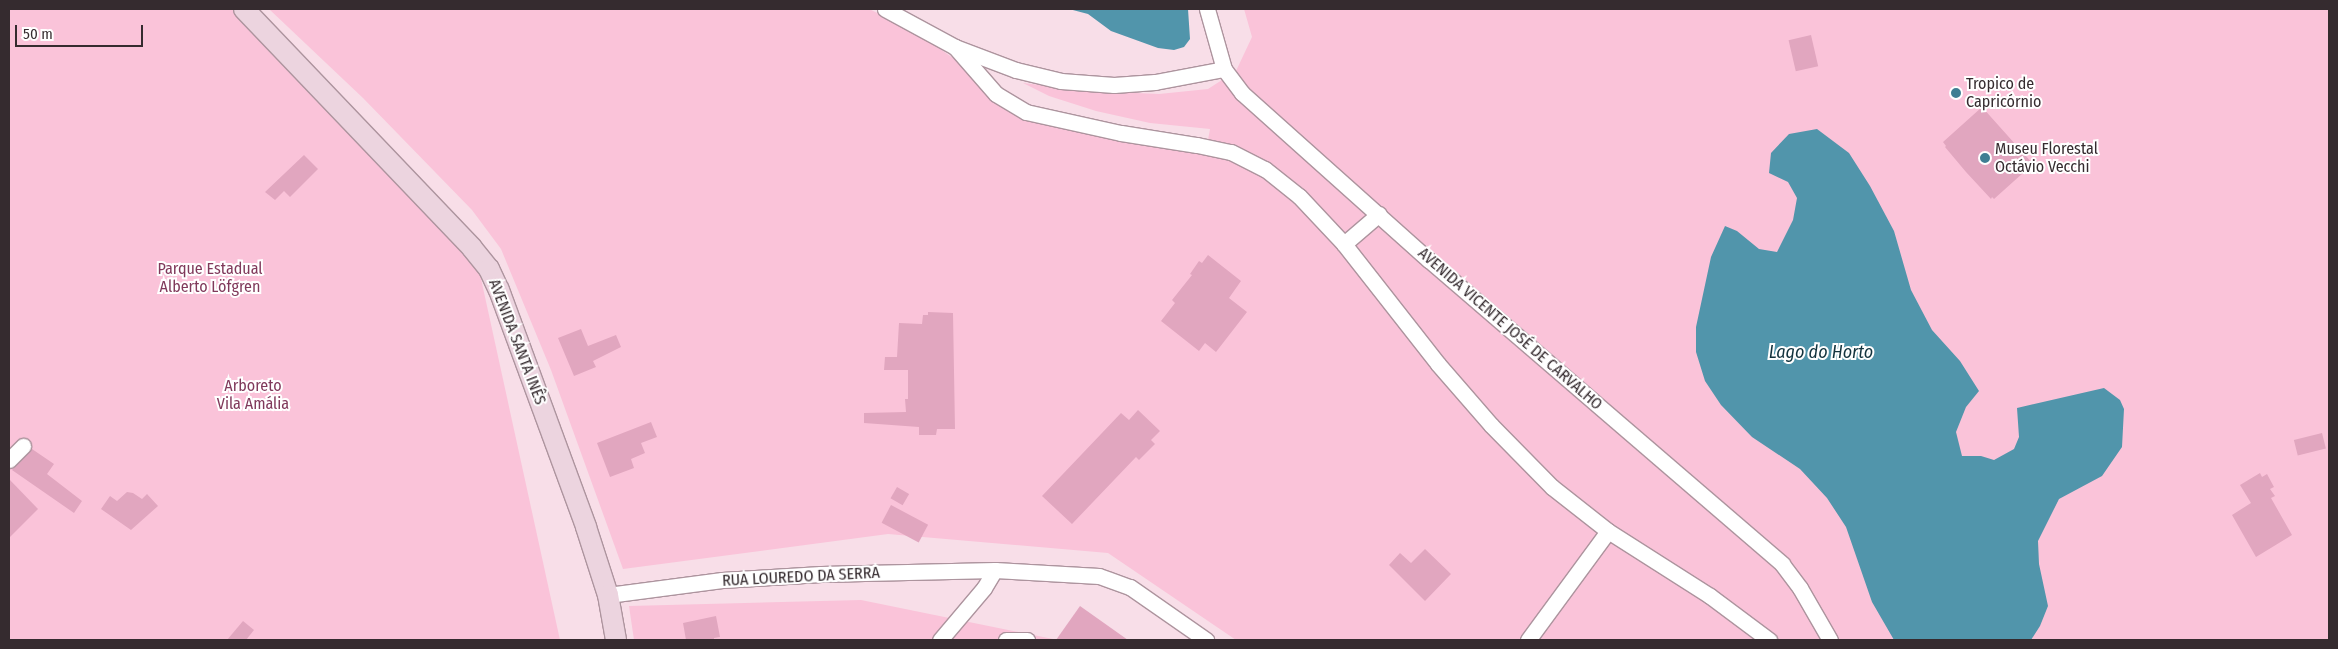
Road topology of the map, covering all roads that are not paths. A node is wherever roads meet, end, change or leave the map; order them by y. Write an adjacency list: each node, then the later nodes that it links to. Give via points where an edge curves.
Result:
1 (244, 9): 12 (main road, AVENIDA SANTA INÊS, via 489,269 503,298)
2 (885, 9): 4 (street)
3 (1207, 9): 5 (street, AVENIDA VICENTE JOSÉ DE CARVALHO)
4 (949, 44): 5 (street, via 1016,70 1062,81 1114,85 1155,82); 7 (street, via 996,94 1026,112 1112,132 1231,152 1265,169 1299,196)
5 (1224, 69): 6 (street, AVENIDA VICENTE JOSÉ DE CARVALHO, via 1242,93)
6 (1379, 214): 7 (street); 20 (street, AVENIDA VICENTE JOSÉ DE CARVALHO, via 1782,564)
7 (1344, 244): 10 (street, via 1438,364 1491,425 1552,487)
8 (23, 446): 9 (street)
9 (9, 460)
10 (1608, 531): 18 (street); 19 (street, via 1717,600)
11 (995, 570): 12 (street, RUA LOUREDO DA SERRA, via 722,580); 14 (street, via 981,592); 17 (street, RUA LOUREDO DA SERRA, via 1099,576 1116,580)
12 (608, 595): 13 (main road, AVENIDA SANTA INÊS)
13 (616, 640)
14 (940, 640)
15 (1006, 640): 16 (street)
16 (1027, 640)
17 (1206, 640)
18 (1528, 640)
19 (1769, 640)
20 (1830, 640)

